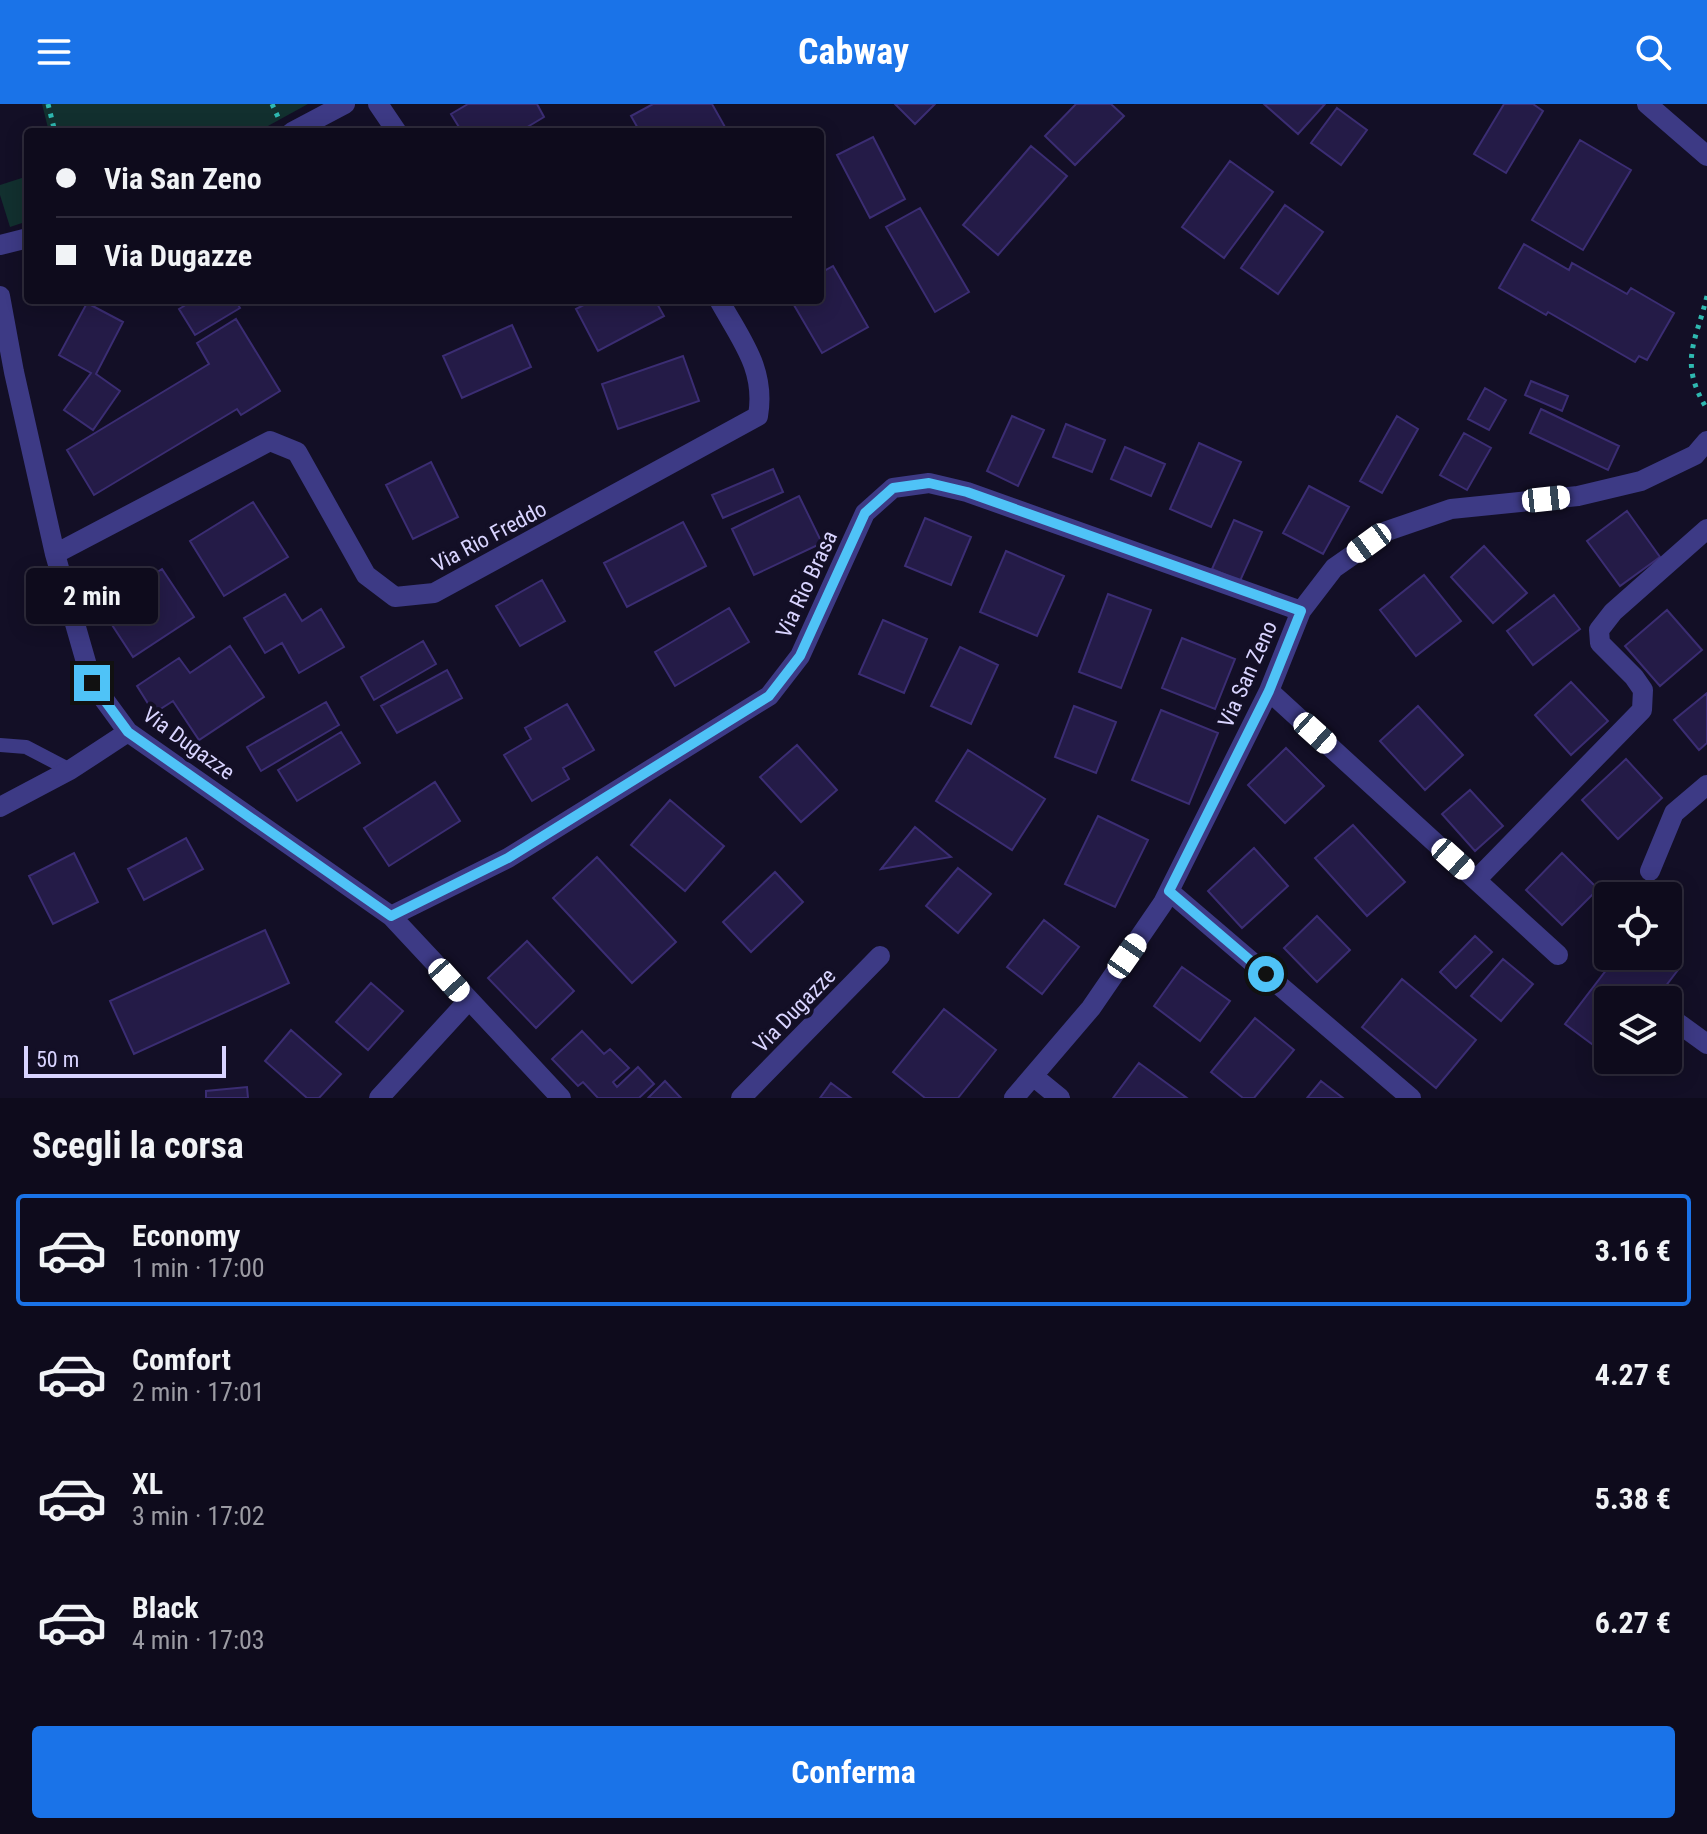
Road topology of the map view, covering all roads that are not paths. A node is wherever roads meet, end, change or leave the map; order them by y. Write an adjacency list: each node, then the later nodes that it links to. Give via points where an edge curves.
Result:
1 (345, 104): 4 (street)
2 (378, 104): 5 (street)
3 (1647, 104): 6 (street)
4 (300, 128)
5 (394, 128)
6 (1707, 156)
7 (24, 239): 8 (street)
8 (0, 245)
9 (0, 296): 13 (street, Via Dugazze)
10 (721, 304): 13 (street, Via Rio Freddo, via 756,366 758,416 434,593 395,597 366,575 297,452 270,441)
11 (1703, 455): 14 (street, Via San Zeno, via 1641,481 1578,496 1451,509 1387,531 1334,568)
12 (1707, 529): 22 (street, via 1599,630 1600,643 1643,690 1642,710)
13 (55, 554): 16 (street, Via Dugazze, via 92,683)
14 (1301, 611): 15 (street, Via San Zeno); 24 (street, Via Rio Brasa, via 967,492 929,483 893,488 865,513 800,656 769,696 508,858)
15 (1269, 691): 22 (street); 23 (street, Via San Zeno)
16 (128, 732): 18 (street); 24 (street, Via Dugazze)
17 (0, 745): 18 (lane, via 26,747)
18 (70, 770): 20 (street)
19 (1707, 785): 21 (street, via 1674,813)
20 (0, 807)
21 (1650, 871)
22 (1476, 880): 25 (street)
23 (1169, 891): 30 (street, Via San Zeno, via 1091,1008); 36 (street)
24 (391, 916): 27 (street, Via Dugazze)
25 (1558, 955)
26 (880, 956): 33 (street, Via Dugazze)
27 (468, 1001): 31 (street); 32 (street, Via Dugazze)
28 (1682, 1026): 29 (street)
29 (1707, 1044)
30 (1033, 1076): 34 (street, Via San Zeno); 35 (street)
31 (379, 1098)
32 (561, 1098)
33 (741, 1098)
34 (1014, 1098)
35 (1060, 1098)
36 (1411, 1098)

